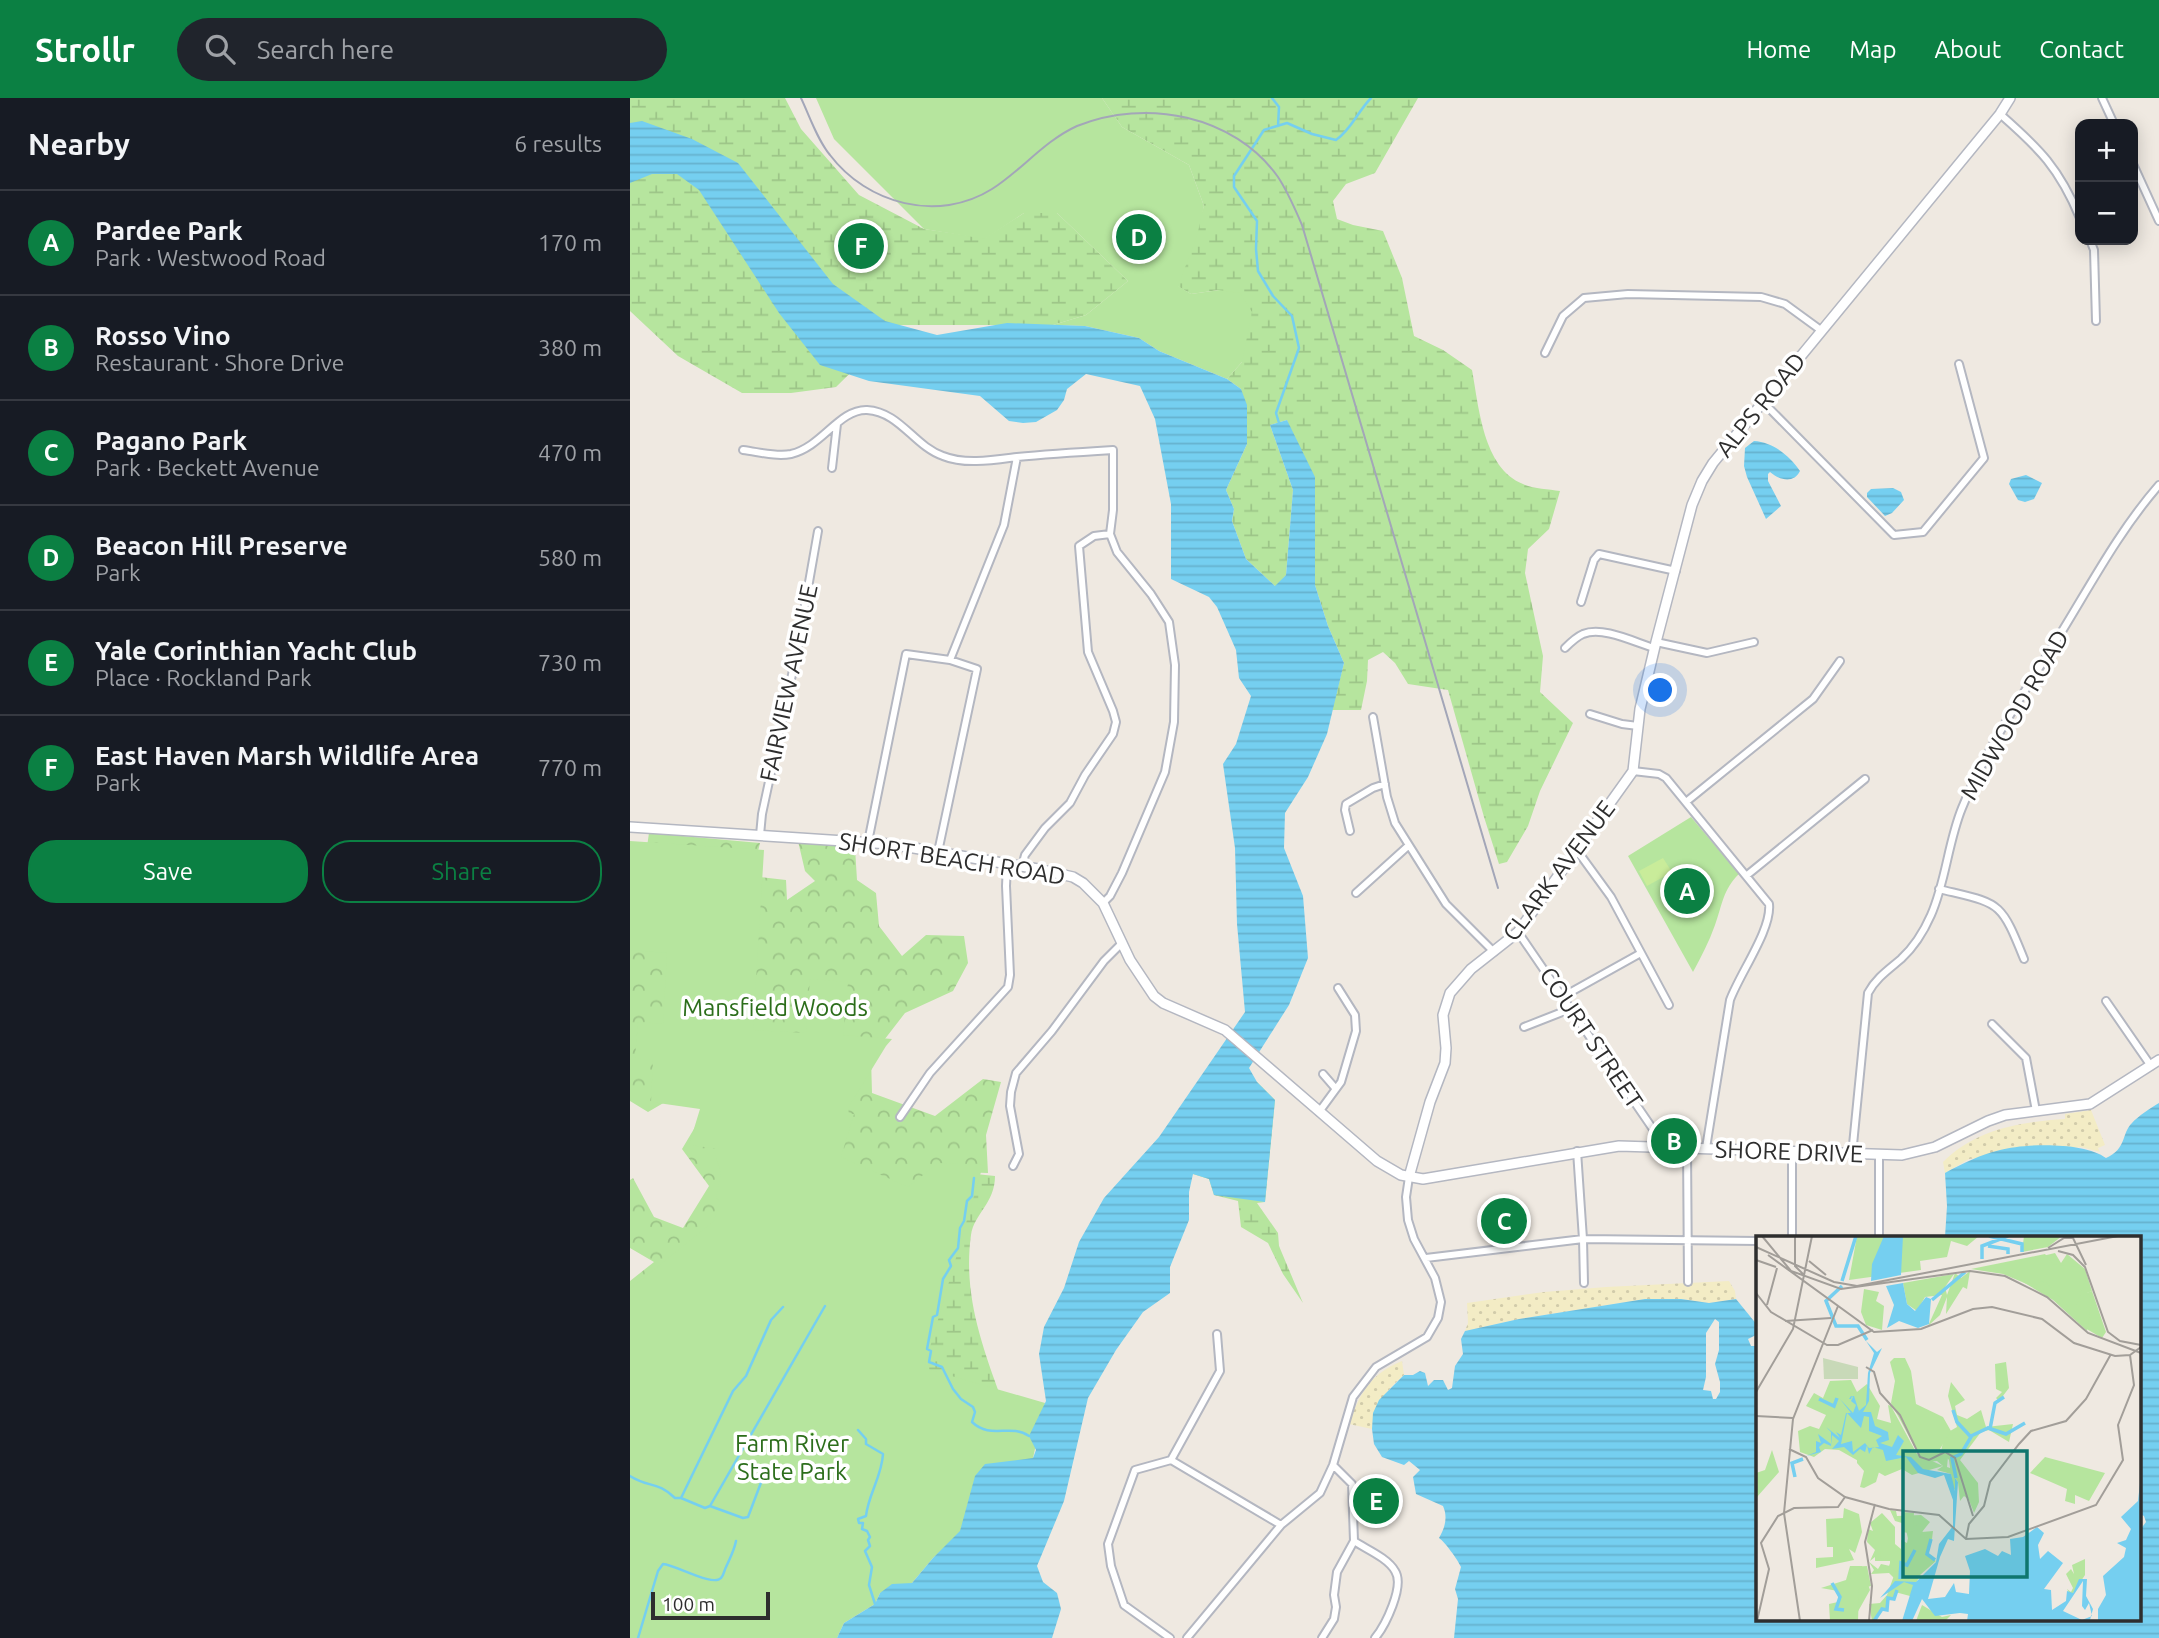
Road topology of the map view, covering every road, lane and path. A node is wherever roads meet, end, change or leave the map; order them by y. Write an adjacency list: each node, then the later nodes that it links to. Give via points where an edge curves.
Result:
1 (2102, 98): 4 (street)
2 (2006, 99): 3 (main road, ALPS ROAD)
3 (2000, 114): 6 (street, via 2040,150 2067,186); 10 (main road, ALPS ROAD)
4 (2112, 119)
5 (2138, 175): 7 (street)
6 (2075, 206)
7 (2159, 220)
8 (2092, 245): 9 (street)
9 (2096, 321)
10 (1822, 331): 11 (street, via 1785,304 1761,297 1628,294 1584,298 1563,316); 13 (main road, ALPS ROAD)
11 (1545, 353)
12 (1959, 364): 13 (street, via 1984,458 1923,533 1894,535)
13 (1763, 402): 21 (main road, ALPS ROAD, via 1702,481)
14 (837, 424): 15 (street, via 815,443 790,454); 16 (street, via 860,410 879,411 940,456 977,460); 17 (street)
15 (743, 450)
16 (1017, 457): 20 (street, via 1113,450); 26 (street, via 1004,525)
17 (832, 468)
18 (2159, 485): 45 (street, MIDWOOD ROAD, via 2109,554 1976,779 1957,822)
19 (818, 531): 37 (street, FAIRVIEW AVENUE)
20 (1110, 534): 43 (street, via 1094,536 1079,546 1088,652 1113,711 1113,734 1070,803 1045,828); 47 (street, via 1117,552 1169,622 1175,665 1174,722 1165,772 1122,873)
21 (1676, 571): 22 (street, via 1599,554); 24 (main road, ALPS ROAD)
22 (1581, 602)
23 (1754, 642): 24 (street, via 1707,653)
24 (1655, 645): 25 (street, via 1592,632); 30 (main road, ALPS ROAD)
25 (1565, 648)
26 (950, 660): 38 (street, via 906,654); 41 (street, via 977,668)
27 (1840, 661): 34 (street, via 1813,699)
28 (1590, 714): 30 (street)
29 (1373, 717): 33 (street)
30 (1638, 726): 31 (main road, ALPS ROAD)
31 (1633, 771): 34 (street, via 1666,778); 40 (main road, CLARK AVENUE)
32 (1865, 779): 44 (street)
33 (1385, 784): 36 (street, via 1346,804); 39 (street, via 1390,810)
34 (1686, 802): 44 (street)
35 (630, 827): 37 (main road, SHORT BEACH ROAD)
36 (1350, 831)
37 (760, 835): 38 (main road, SHORT BEACH ROAD)
38 (868, 842): 41 (main road, SHORT BEACH ROAD)
39 (1408, 846): 46 (street); 50 (street, via 1446,904)
40 (1576, 849): 48 (main road, CLARK AVENUE); 51 (street, via 1611,897)
41 (938, 852): 42 (main road, SHORT BEACH ROAD)
42 (1007, 864): 43 (main road, SHORT BEACH ROAD); 66 (street, via 1008,987 921,1084)
43 (1022, 866): 47 (main road, SHORT BEACH ROAD, via 1073,877)
44 (1746, 876): 69 (street, via 1769,904 1768,920 1730,1000)
45 (1939, 889): 52 (street, via 1992,902 2008,919); 72 (street, MIDWOOD ROAD, via 1921,934 1868,993)
46 (1356, 893)
47 (1103, 903): 49 (main road, SHORT BEACH ROAD)
48 (1518, 932): 50 (main road, CLARK AVENUE); 54 (street, COURT STREET)
49 (1122, 943): 60 (main road, SHORT BEACH ROAD, via 1158,1000 1225,1030); 74 (street, via 1016,1073 1010,1106 1018,1154)
50 (1494, 952): 75 (main road, CLARK AVENUE, via 1457,983 1446,1003 1445,1063)
51 (1641, 953): 54 (street); 56 (street)
52 (2024, 959)
53 (1338, 988): 63 (street, via 1356,1023 1343,1079)
54 (1562, 997): 57 (street, COURT STREET)
55 (2106, 1001): 61 (street)
56 (1669, 1005)
57 (1570, 1009): 59 (street); 67 (street, COURT STREET, via 1657,1135)
58 (1992, 1024): 65 (street, via 2025,1058)
59 (1524, 1027)
60 (1238, 1041): 64 (main road, SHORE DRIVE)
61 (2155, 1063): 65 (main road, SHORE DRIVE, via 2090,1104)
62 (1324, 1074): 63 (street)
63 (1336, 1089): 64 (street)
64 (1319, 1111): 75 (main road, SHORE DRIVE, via 1377,1161)
65 (2036, 1111): 73 (main road, SHORE DRIVE, via 1988,1121 1927,1150)
66 (900, 1117)
67 (1659, 1146): 68 (main road, SHORE DRIVE); 70 (main road, SHORE DRIVE)
68 (1686, 1147): 69 (main road, SHORE DRIVE); 79 (street)
69 (1706, 1148): 71 (main road, SHORE DRIVE)
70 (1577, 1151): 75 (main road, SHORE DRIVE, via 1440,1178); 78 (street)
71 (1792, 1152): 72 (main road, SHORE DRIVE); 76 (street)
72 (1852, 1155): 73 (main road, SHORE DRIVE)
73 (1879, 1155): 77 (street)
74 (1013, 1166)
75 (1409, 1177): 81 (street, CLARK AVENUE, via 1408,1220)
76 (1792, 1236)
77 (1879, 1236)
78 (1583, 1238): 79 (street); 81 (street); 83 (street)
79 (1687, 1241): 80 (street); 82 (street)
80 (1756, 1241)
81 (1426, 1258): 86 (street, CLARK AVENUE, via 1441,1302 1438,1318 1427,1336 1376,1367 1353,1397)
82 (1688, 1282)
83 (1584, 1283)
84 (1217, 1334): 85 (street, via 1220,1371)
85 (1171, 1460): 87 (street); 89 (street, via 1135,1470 1108,1544 1124,1605)
86 (1333, 1465): 87 (street, CLARK AVENUE, via 1320,1493); 88 (street, via 1352,1484)
87 (1281, 1525): 90 (street, CLARK AVENUE)
88 (1354, 1541): 91 (street, via 1337,1572 1334,1619); 92 (street, via 1394,1568 1397,1575 1392,1608)
89 (1170, 1638)
90 (1187, 1638)
91 (1322, 1638)
92 (1375, 1638)

